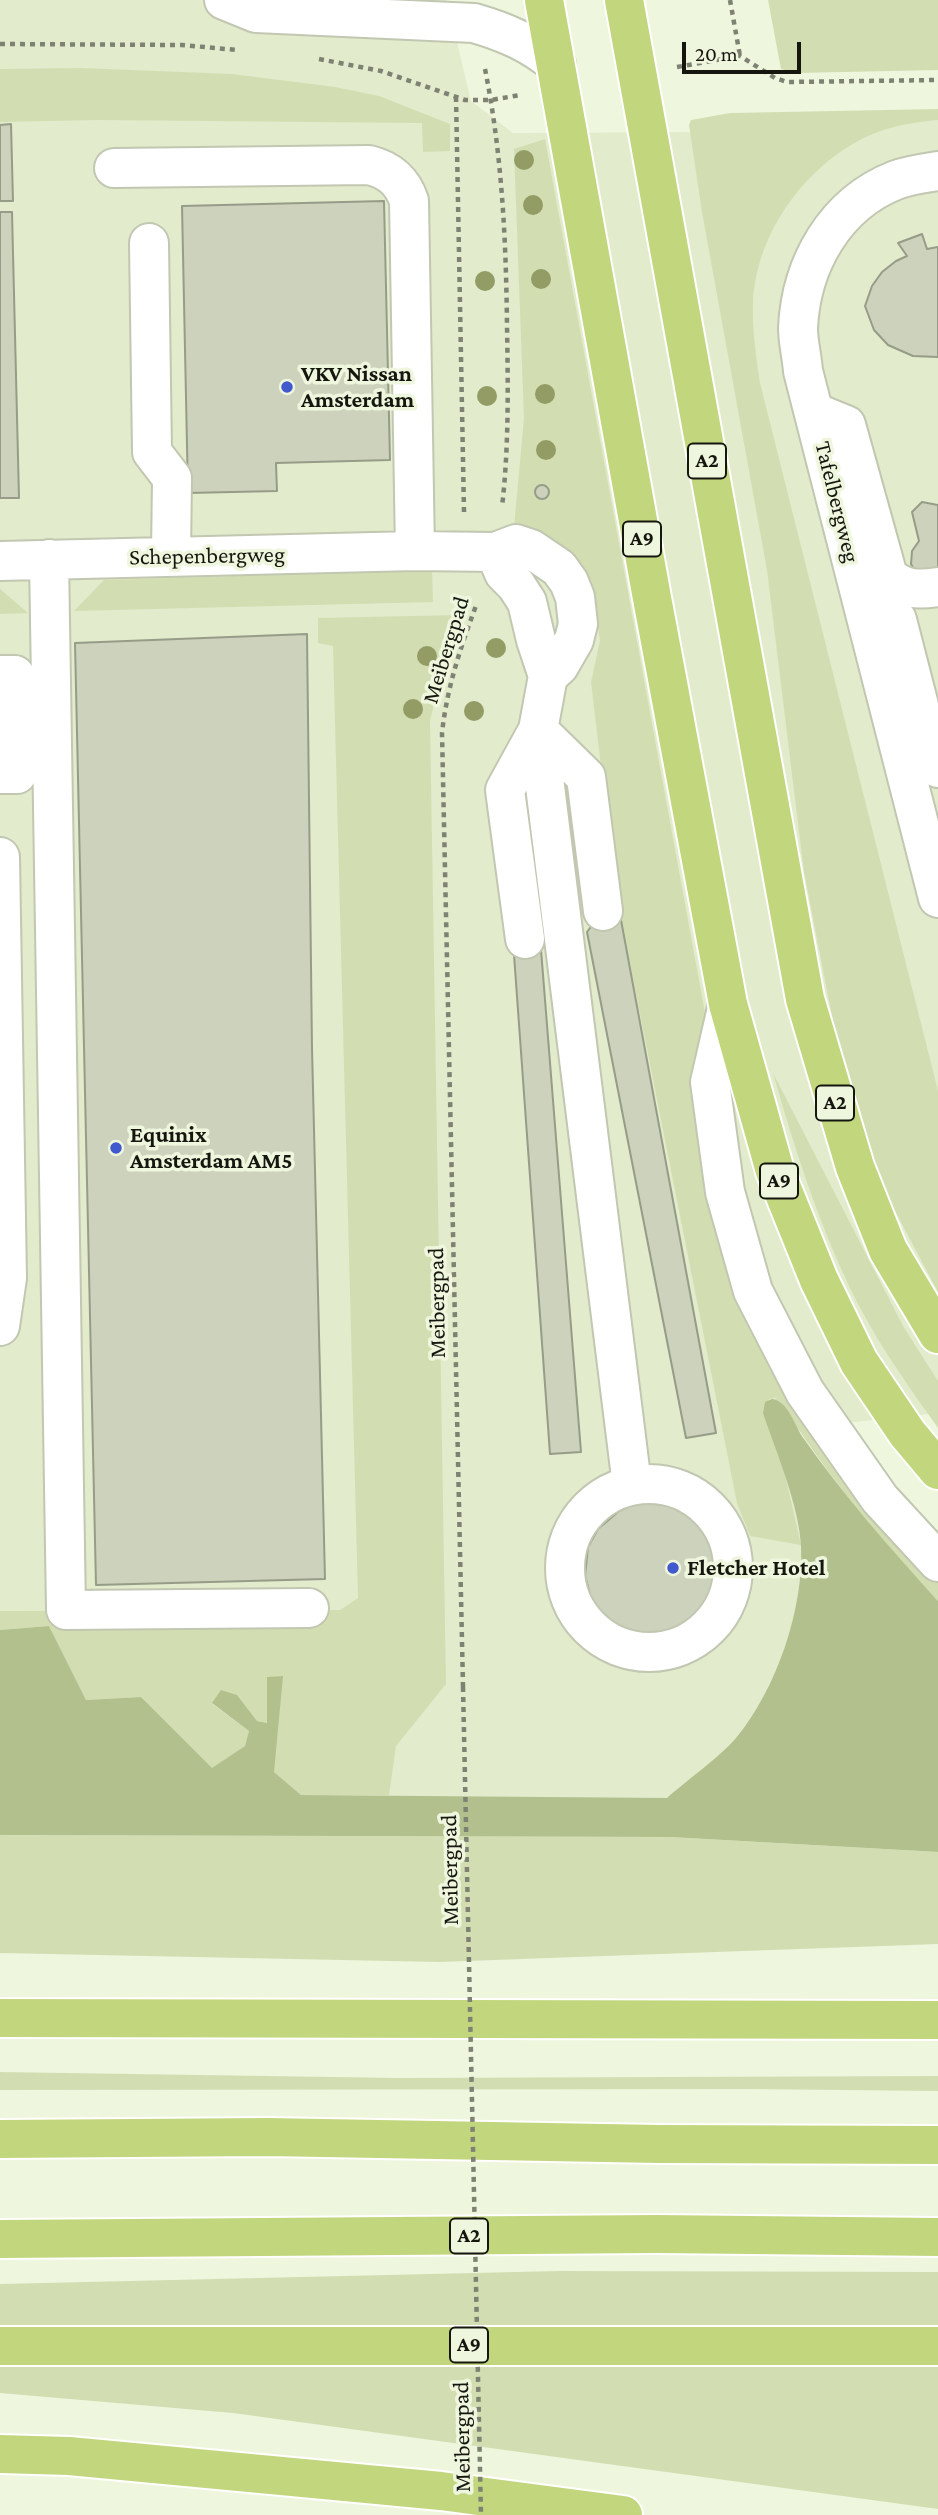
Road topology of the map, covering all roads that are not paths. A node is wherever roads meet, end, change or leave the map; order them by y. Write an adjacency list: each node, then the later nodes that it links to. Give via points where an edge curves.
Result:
1 (224, 0): 4 (street, via 256,13 474,23 538,48)
2 (544, 0): 4 (highway, A9)
3 (624, 0): 25 (highway, A2, via 805,999 855,1167 888,1250)
4 (556, 64): 23 (highway, A9)
5 (114, 168): 9 (street, via 369,165 399,181 409,201)
6 (938, 171): 8 (street, Tafelbergweg, via 897,180 867,196 842,217 816,253 802,293 798,330)
7 (149, 243): 10 (street, via 152,452 172,478)
8 (814, 412): 13 (street, via 846,425 888,576 912,589); 14 (street, Tafelbergweg)
9 (415, 551): 10 (street, Schepenbergweg); 16 (street, Schepenbergweg, via 480,552 516,544 559,568 572,589 578,624 574,640 548,676)
10 (171, 556): 11 (street, Schepenbergweg)
11 (49, 559): 12 (street, Schepenbergweg); 29 (street, via 66,1610)
12 (0, 561)
13 (938, 587)
14 (863, 605): 17 (street, via 897,620); 20 (street, Tafelbergweg)
15 (0, 675): 18 (street, via 15,675 17,774)
16 (538, 730): 21 (street, via 586,777); 22 (street, via 505,790); 27 (street)
17 (938, 768)
18 (0, 774)
19 (0, 857): 24 (street, via 7,1278)
20 (938, 898)
21 (603, 911)
22 (525, 939)
23 (728, 1004): 26 (highway, A9, via 775,1171 819,1280 859,1362); 28 (street, via 710,1082 725,1192 753,1291 805,1392 880,1499)
24 (0, 1326)
25 (938, 1334)
26 (938, 1470)
27 (632, 1485): 27 (street, via 605,1496 582,1515 569,1541 564,1571 570,1600 585,1625 608,1643 636,1653 666,1652 693,1641 715,1621 729,1595 733,1566 728,1537 713,1512 690,1494 662,1485)
28 (938, 1562)
29 (309, 1608)
30 (0, 2018): 31 (highway)
31 (938, 2020)
32 (0, 2139): 33 (highway, via 268,2137)
33 (938, 2145)
34 (938, 2236): 35 (highway, A2)
35 (0, 2239)
36 (0, 2346): 37 (highway, A9)
37 (938, 2346)
38 (0, 2455): 39 (highway, via 69,2456 441,2491)
39 (623, 2515)

